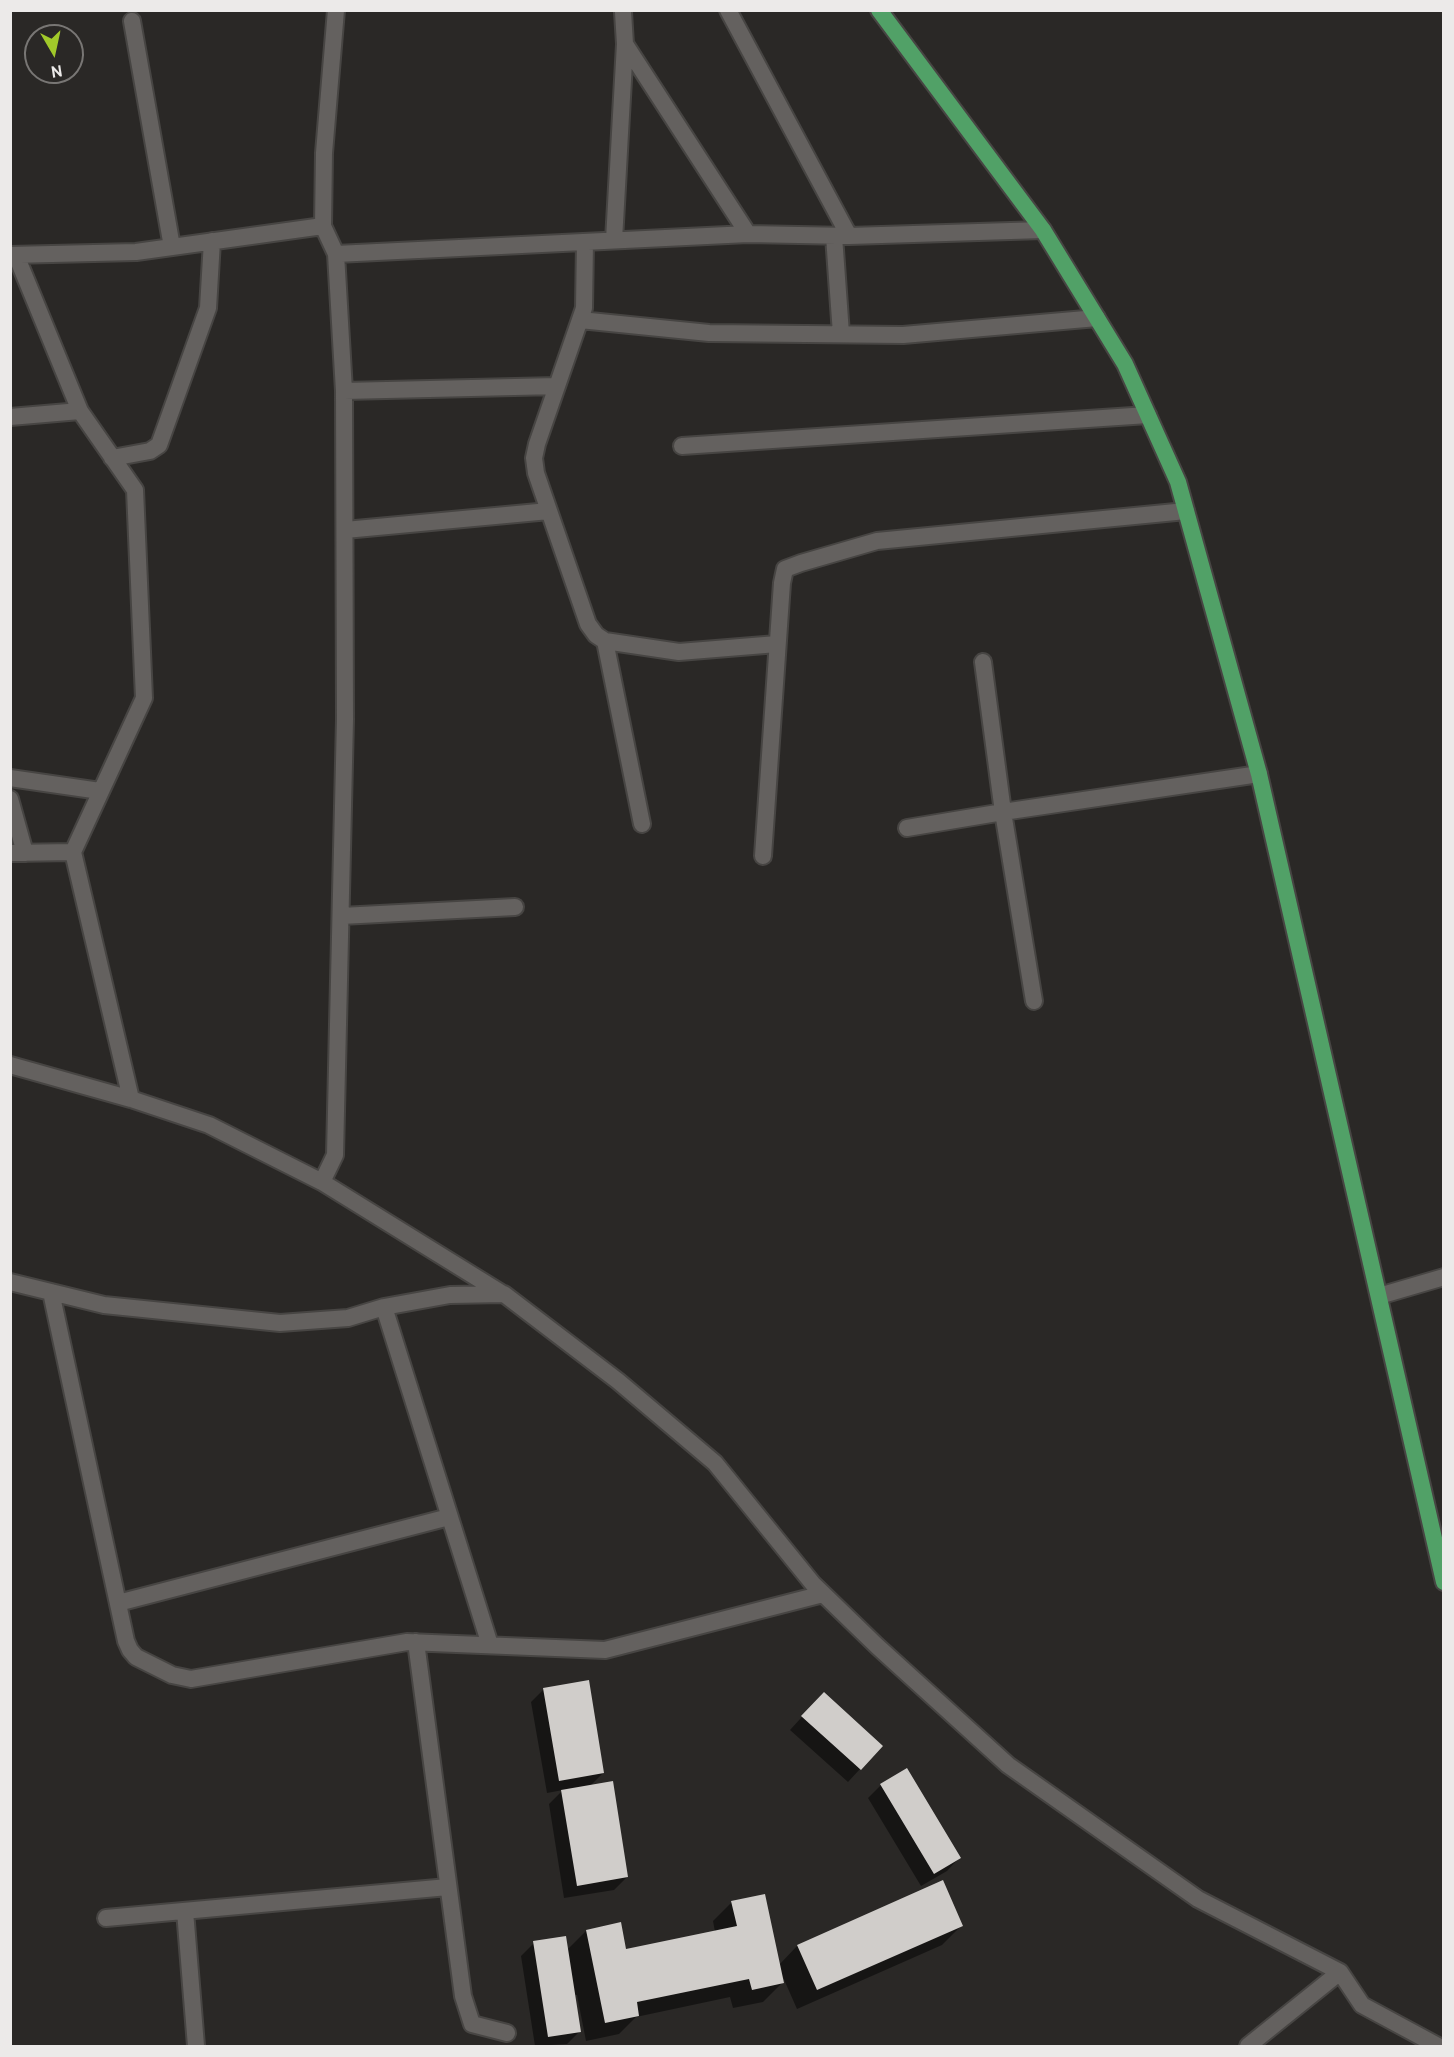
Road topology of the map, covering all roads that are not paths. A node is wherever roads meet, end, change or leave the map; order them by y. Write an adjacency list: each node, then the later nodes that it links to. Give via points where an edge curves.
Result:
1 (336, 10): 7 (street, via 324,153)
2 (728, 10): 10 (street)
3 (879, 10): 8 (main road)
4 (620, 11): 6 (street)
5 (132, 21): 14 (street)
6 (625, 44): 9 (street); 11 (street)
7 (323, 226): 12 (street); 15 (street)
8 (1043, 230): 10 (street); 17 (main road)
9 (748, 234): 10 (street); 11 (street)
10 (842, 236): 19 (street)
11 (614, 240): 13 (street)
12 (212, 242): 14 (street); 26 (street, via 208,308 159,445 150,451)
13 (585, 242): 15 (street); 18 (street, via 584,308)
14 (172, 247): 16 (street, via 136,252)
15 (336, 254): 21 (street)
16 (14, 255): 22 (street)
17 (1097, 318): 19 (street, via 915,335); 23 (main road, via 1125,364)
18 (580, 320): 19 (street, via 709,333); 20 (street)
19 (841, 334)
20 (557, 386): 21 (street); 27 (street, via 534,459)
21 (344, 391): 29 (street)
22 (80, 411): 24 (street); 26 (street)
23 (1148, 415): 25 (street); 28 (main road, via 1178,482)
24 (10, 417)
25 (682, 446)
26 (112, 458): 35 (street, via 135,490 144,698)
27 (549, 511): 29 (street); 30 (street, via 588,624)
28 (1186, 512): 31 (street, via 877,541 801,563 785,569); 33 (main road)
29 (345, 530): 44 (street)
30 (605, 641): 31 (street, via 679,652); 38 (street)
31 (777, 644): 42 (street)
32 (984, 662): 37 (street)
33 (1259, 774): 37 (street); 53 (main road)
34 (10, 778): 35 (street)
35 (100, 791): 40 (street)
36 (10, 800): 41 (street)
37 (1003, 812): 39 (street); 45 (street)
38 (642, 824)
39 (908, 828)
40 (73, 852): 41 (street); 47 (street)
41 (18, 853)
42 (762, 856)
43 (515, 908): 44 (street)
44 (341, 916): 48 (street, via 335,1155)
45 (1034, 1001)
46 (10, 1065): 47 (street)
47 (131, 1099): 48 (street, via 209,1125)
48 (322, 1182): 52 (street)
49 (1443, 1277): 53 (street)
50 (10, 1282): 51 (street)
51 (51, 1292): 54 (street, via 104,1305 280,1323 348,1318); 58 (street)
52 (504, 1294): 54 (street, via 450,1295); 57 (street, via 715,1462)
53 (1379, 1296): 56 (main road)
54 (384, 1308): 55 (street)
55 (450, 1517): 58 (street); 60 (street)
56 (1443, 1582)
57 (823, 1594): 60 (street, via 605,1650); 64 (street, via 1008,1765 1198,1899)
58 (118, 1603): 59 (street, via 130,1650 136,1657 181,1678)
59 (416, 1642): 60 (street); 61 (street)
60 (490, 1645)
61 (448, 1887): 62 (street); 65 (street, via 463,1996 472,2024)
62 (184, 1911): 63 (street); 66 (street)
63 (106, 1918)
64 (1340, 1972): 67 (street); 68 (street, via 1362,2005)
65 (507, 2033)
66 (196, 2046)
67 (1248, 2046)
68 (1438, 2046)

